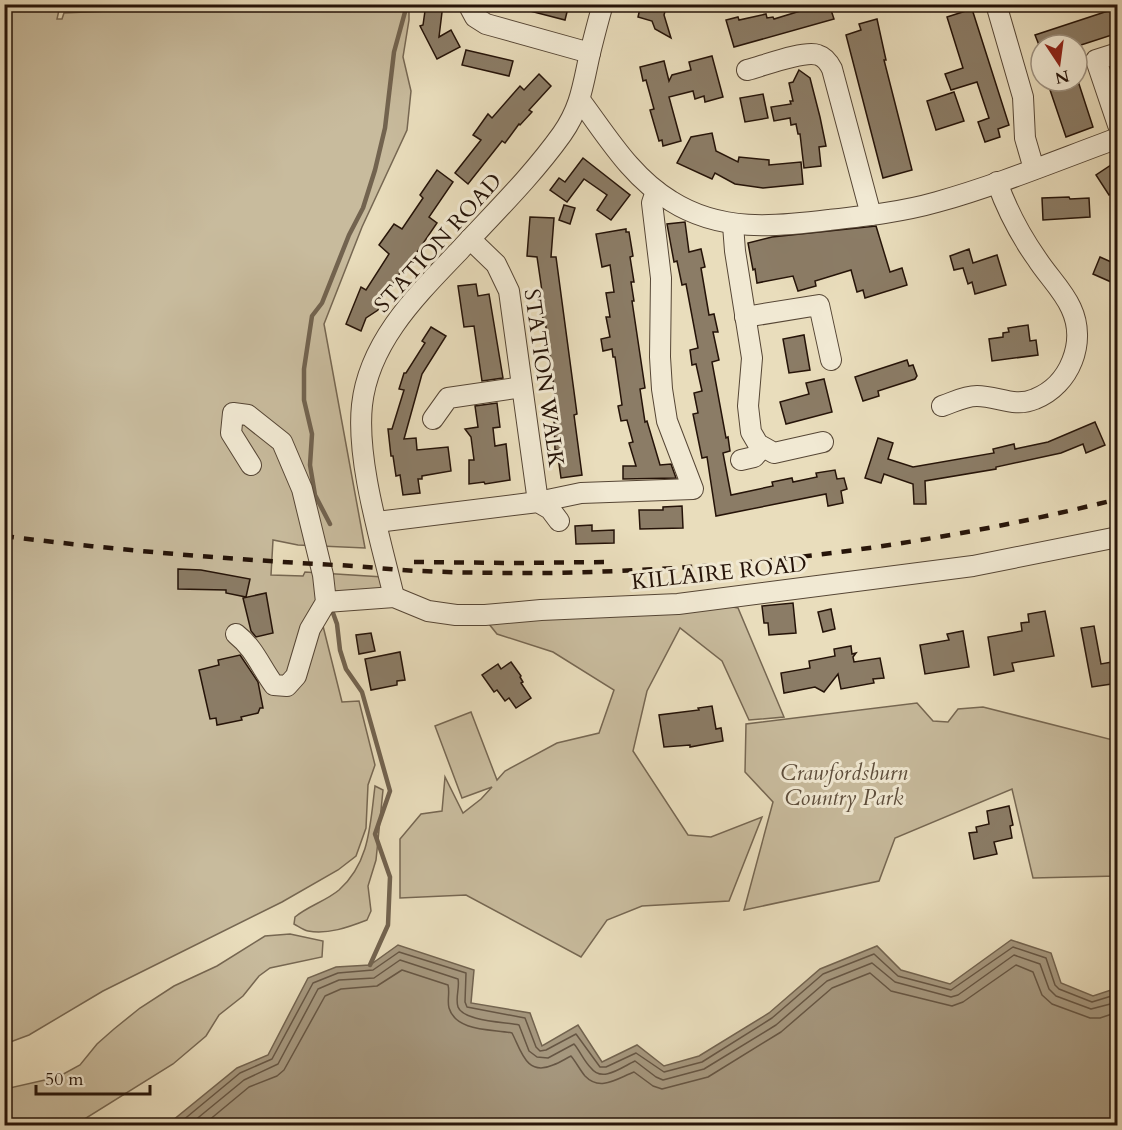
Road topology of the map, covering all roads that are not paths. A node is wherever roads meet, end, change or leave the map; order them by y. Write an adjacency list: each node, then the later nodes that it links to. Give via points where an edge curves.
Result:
1 (468, 4): 4 (street, via 475,17 486,24)
2 (603, 4): 4 (street, STATION ROAD)
3 (996, 4): 10 (street, via 1023,97 1025,138)
4 (590, 53): 7 (street, STATION ROAD)
5 (1118, 53): 8 (street, via 1096,60)
6 (747, 70): 13 (street, via 807,54 826,60 832,69)
7 (580, 100): 12 (street, via 635,172); 15 (street, STATION ROAD, via 563,132 533,173)
8 (1118, 125)
9 (1118, 138): 10 (street)
10 (1034, 169): 11 (street)
11 (997, 182): 13 (street, via 937,202); 19 (street, via 1011,218 1071,307 1077,327 1077,349 1062,380 1034,400 1014,403 966,396)
12 (656, 191): 14 (street, via 700,216); 25 (street, via 652,203 661,278 662,389 667,421 693,489 580,493)
13 (871, 215): 14 (street, via 796,224)
14 (733, 225): 16 (street)
15 (470, 239): 18 (street, STATION WALK, via 496,264 506,283); 27 (street, STATION ROAD, via 406,309 370,369 361,428)
16 (745, 317): 17 (street, via 819,305); 22 (street, via 752,358 750,426)
17 (831, 360)
18 (522, 387): 20 (street, via 448,398); 25 (street, STATION WALK)
19 (942, 406)
20 (433, 419)
21 (823, 442): 22 (street, via 774,453)
22 (762, 448): 23 (street, via 754,457)
23 (741, 460)
24 (251, 465): 30 (street, via 231,433 233,414 248,415 282,442 302,489)
25 (538, 502): 26 (street); 27 (street)
26 (559, 521)
27 (377, 522): 29 (street, STATION ROAD)
28 (1118, 537): 29 (street, KILLAIRE ROAD, via 973,566 678,604 456,615 428,610)
29 (394, 597): 30 (street, KILLAIRE ROAD)
30 (326, 602): 31 (street, via 310,629 296,676 286,686 274,685 250,645)
31 (236, 634)

